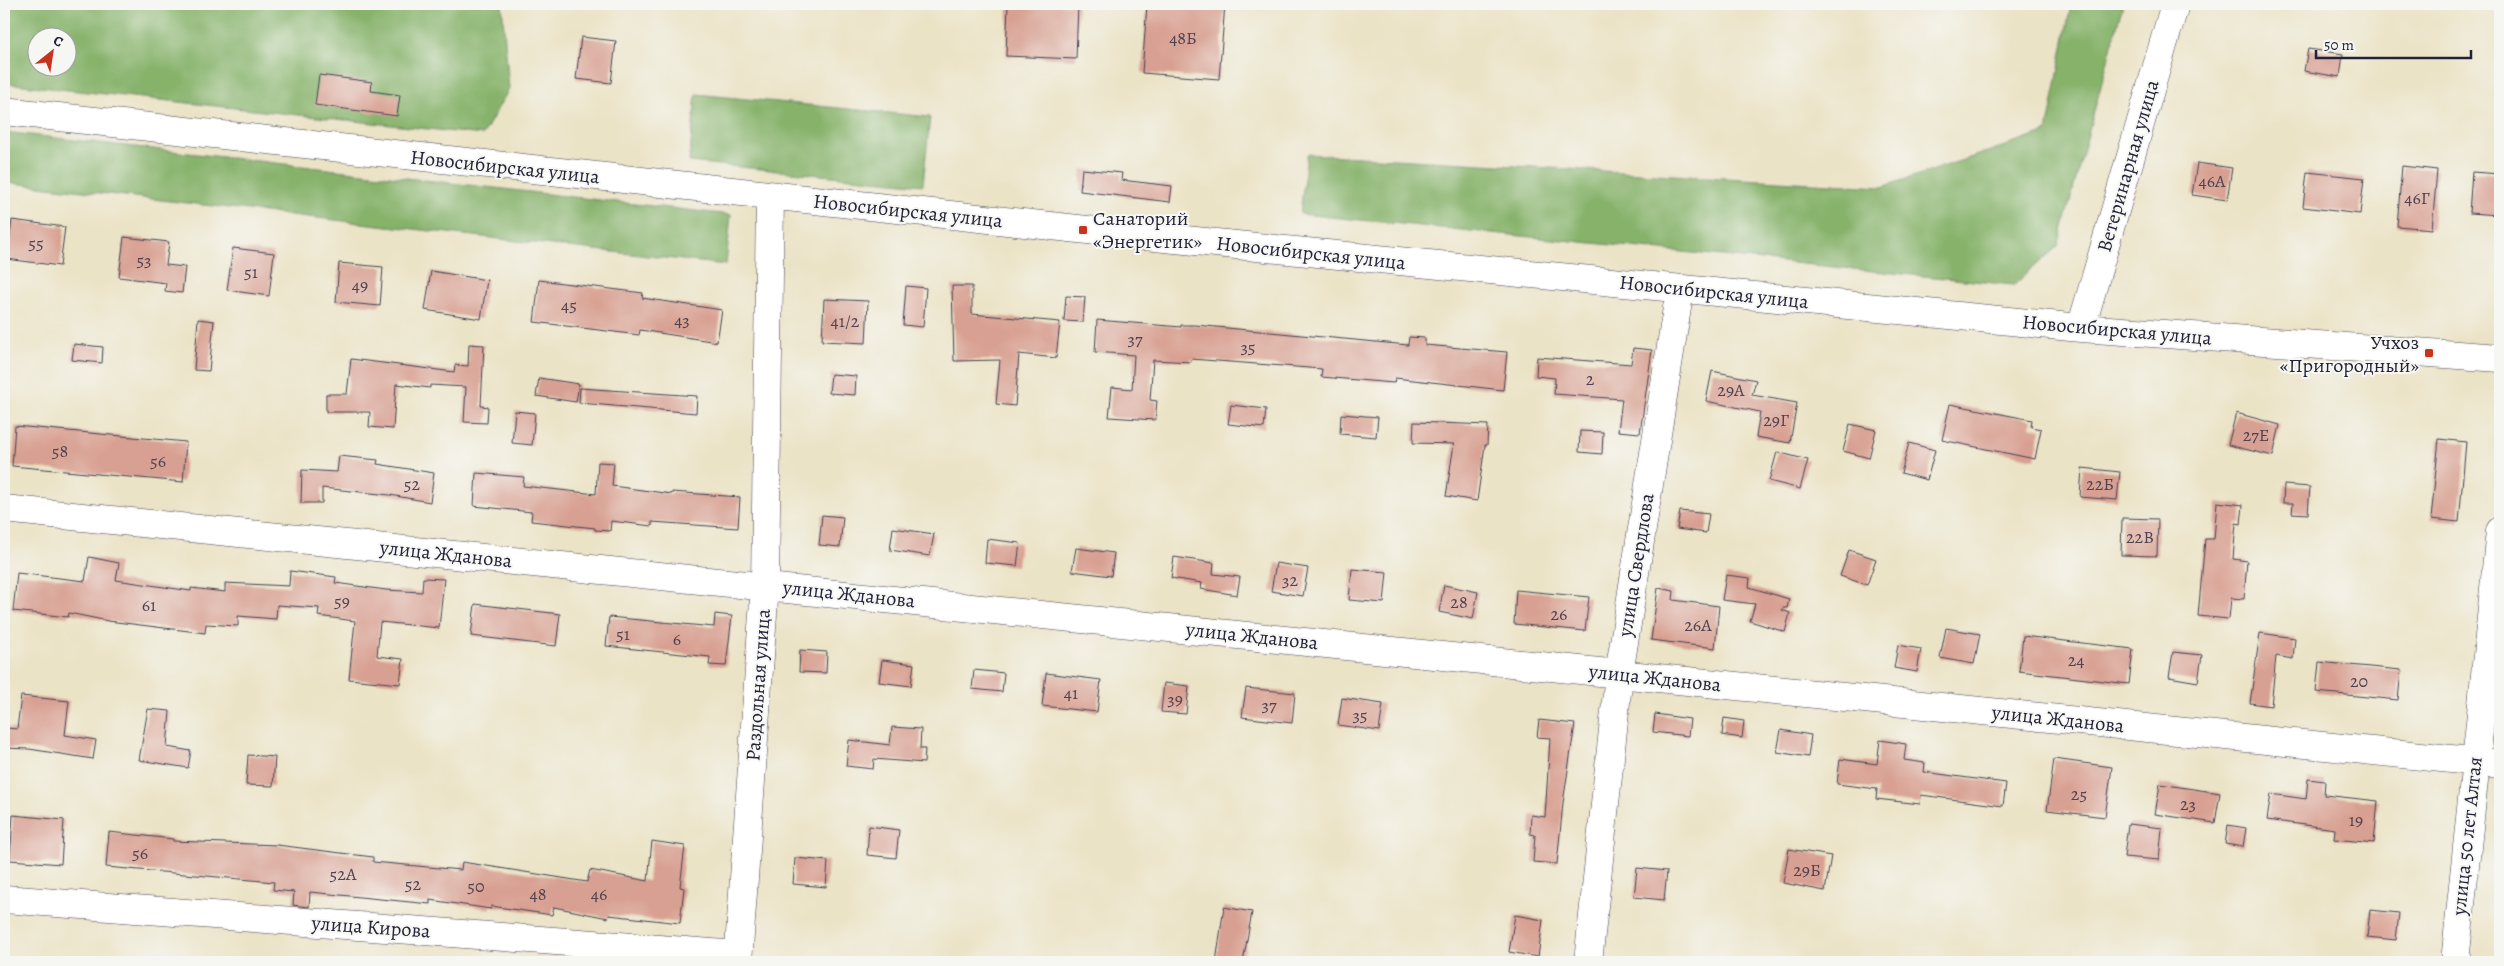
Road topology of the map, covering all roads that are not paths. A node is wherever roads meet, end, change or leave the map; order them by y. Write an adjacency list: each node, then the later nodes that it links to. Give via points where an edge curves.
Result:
1 (2175, 4): 5 (street, Ветеринарная улица)
2 (4, 111): 3 (street, Новосибирская улица)
3 (770, 196): 4 (street, Новосибирская улица, via 1037,226); 9 (street, Раздольная улица)
4 (1680, 289): 5 (street, Новосибирская улица); 10 (street, улица Свердлова)
5 (2081, 328): 6 (street, Новосибирская улица)
6 (2500, 358)
7 (4, 509): 9 (street, улица Жданова)
8 (2500, 531): 11 (street, улица 50 лет Алтая)
9 (765, 586): 10 (street, улица Жданова); 13 (street, Раздольная улица)
10 (1619, 674): 11 (street, улица Жданова); 14 (street, улица Свердлова)
11 (2488, 763): 15 (street, улица 50 лет Алтая)
12 (4, 899): 13 (street, улица Кирова)
13 (738, 958)
14 (1588, 962)
15 (2455, 962)

